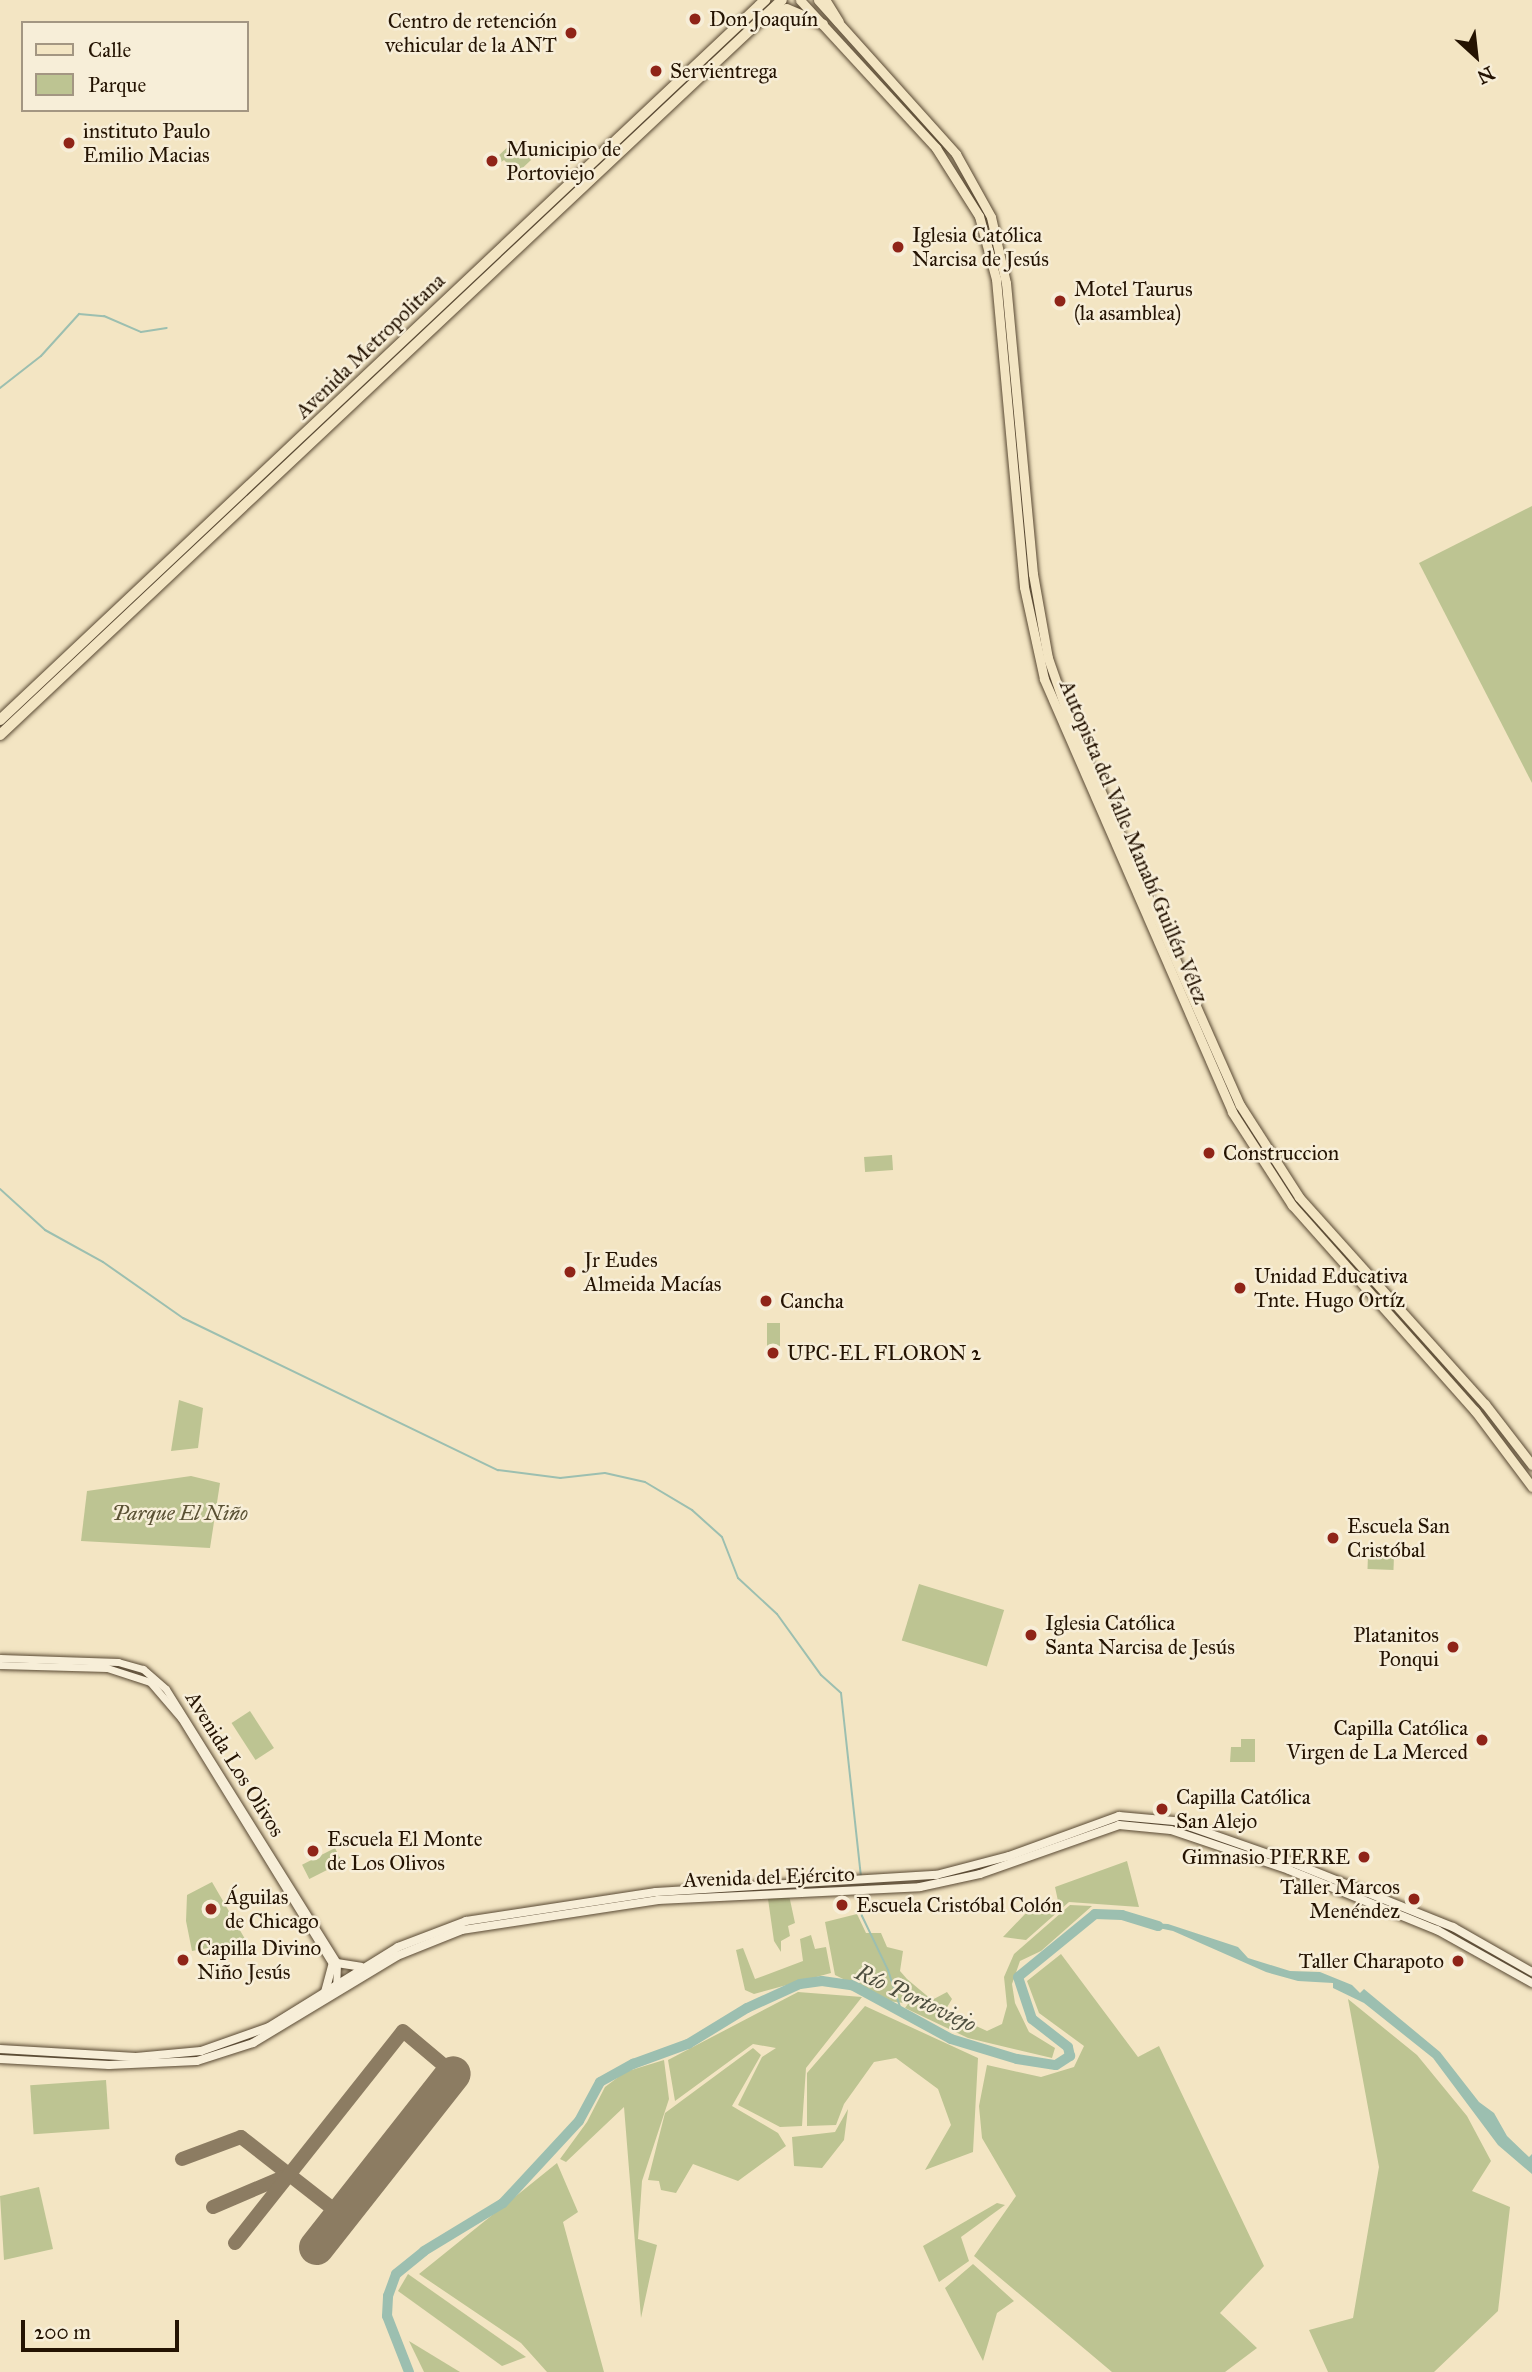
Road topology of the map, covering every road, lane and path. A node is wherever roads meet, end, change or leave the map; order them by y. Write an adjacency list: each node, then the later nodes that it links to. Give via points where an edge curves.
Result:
1 (765, 0): 9 (highway, Avenida Metropolitana)
2 (782, 0): 8 (highway)
3 (800, 0): 7 (main road, Autopista del Valle Manabí Guillén Vélez)
4 (818, 0): 6 (main road, Autopista del Valle Manabí Guillén Vélez)
5 (825, 0): 6 (highway)
6 (839, 22): 13 (main road, Autopista del Valle Manabí Guillén Vélez, via 956,154 995,229 1006,283 1034,583 1048,658 1071,724 1240,1105 1299,1197 1473,1390)
7 (822, 24): 8 (highway, via 787,9); 14 (main road, Autopista del Valle Manabí Guillén Vélez, via 936,148 979,216 996,279 1024,587 1044,679 1233,1112 1292,1205 1475,1411)
8 (752, 28): 10 (highway)
9 (380, 364): 10 (highway); 11 (highway, Avenida Metropolitana)
10 (384, 374): 12 (highway)
11 (0, 720)
12 (0, 735)
13 (1532, 1465)
14 (1532, 1487)
15 (0, 1658): 20 (street, Avenida Los Olivos, via 118,1662 143,1669 156,1679 185,1712)
16 (0, 1665): 20 (street, Avenida Los Olivos, via 107,1668 150,1682 181,1718)
17 (1476, 1938): 18 (main road); 19 (main road, Avenida del Ejército, via 1349,1883 1203,1829 1145,1816 1119,1816 1009,1856 936,1875 656,1892 486,1917 428,1933); 21 (main road, Avenida del Ejército)
18 (1471, 1947): 23 (main road, Avenida del Ejército, via 1289,1870 1171,1829 1132,1825 1082,1836 980,1874 920,1886 658,1900 486,1924 430,1942); 24 (main road, Avenida del Ejército)
19 (370, 1964): 20 (main road); 22 (main road, Avenida del Ejército)
20 (336, 1967): 22 (street); 25 (street); 26 (main road)
21 (1532, 1972)
22 (350, 1977): 23 (street); 25 (main road, Avenida del Ejército)
23 (363, 1977): 26 (main road, Avenida del Ejército)
24 (1532, 1983)
25 (338, 1985): 26 (main road, Avenida del Ejército)
26 (325, 1997): 27 (main road, Avenida del Ejército, via 244,2038 179,2055); 28 (main road, Avenida del Ejército, via 253,2043 197,2061 109,2065)
27 (0, 2049)
28 (0, 2059)

